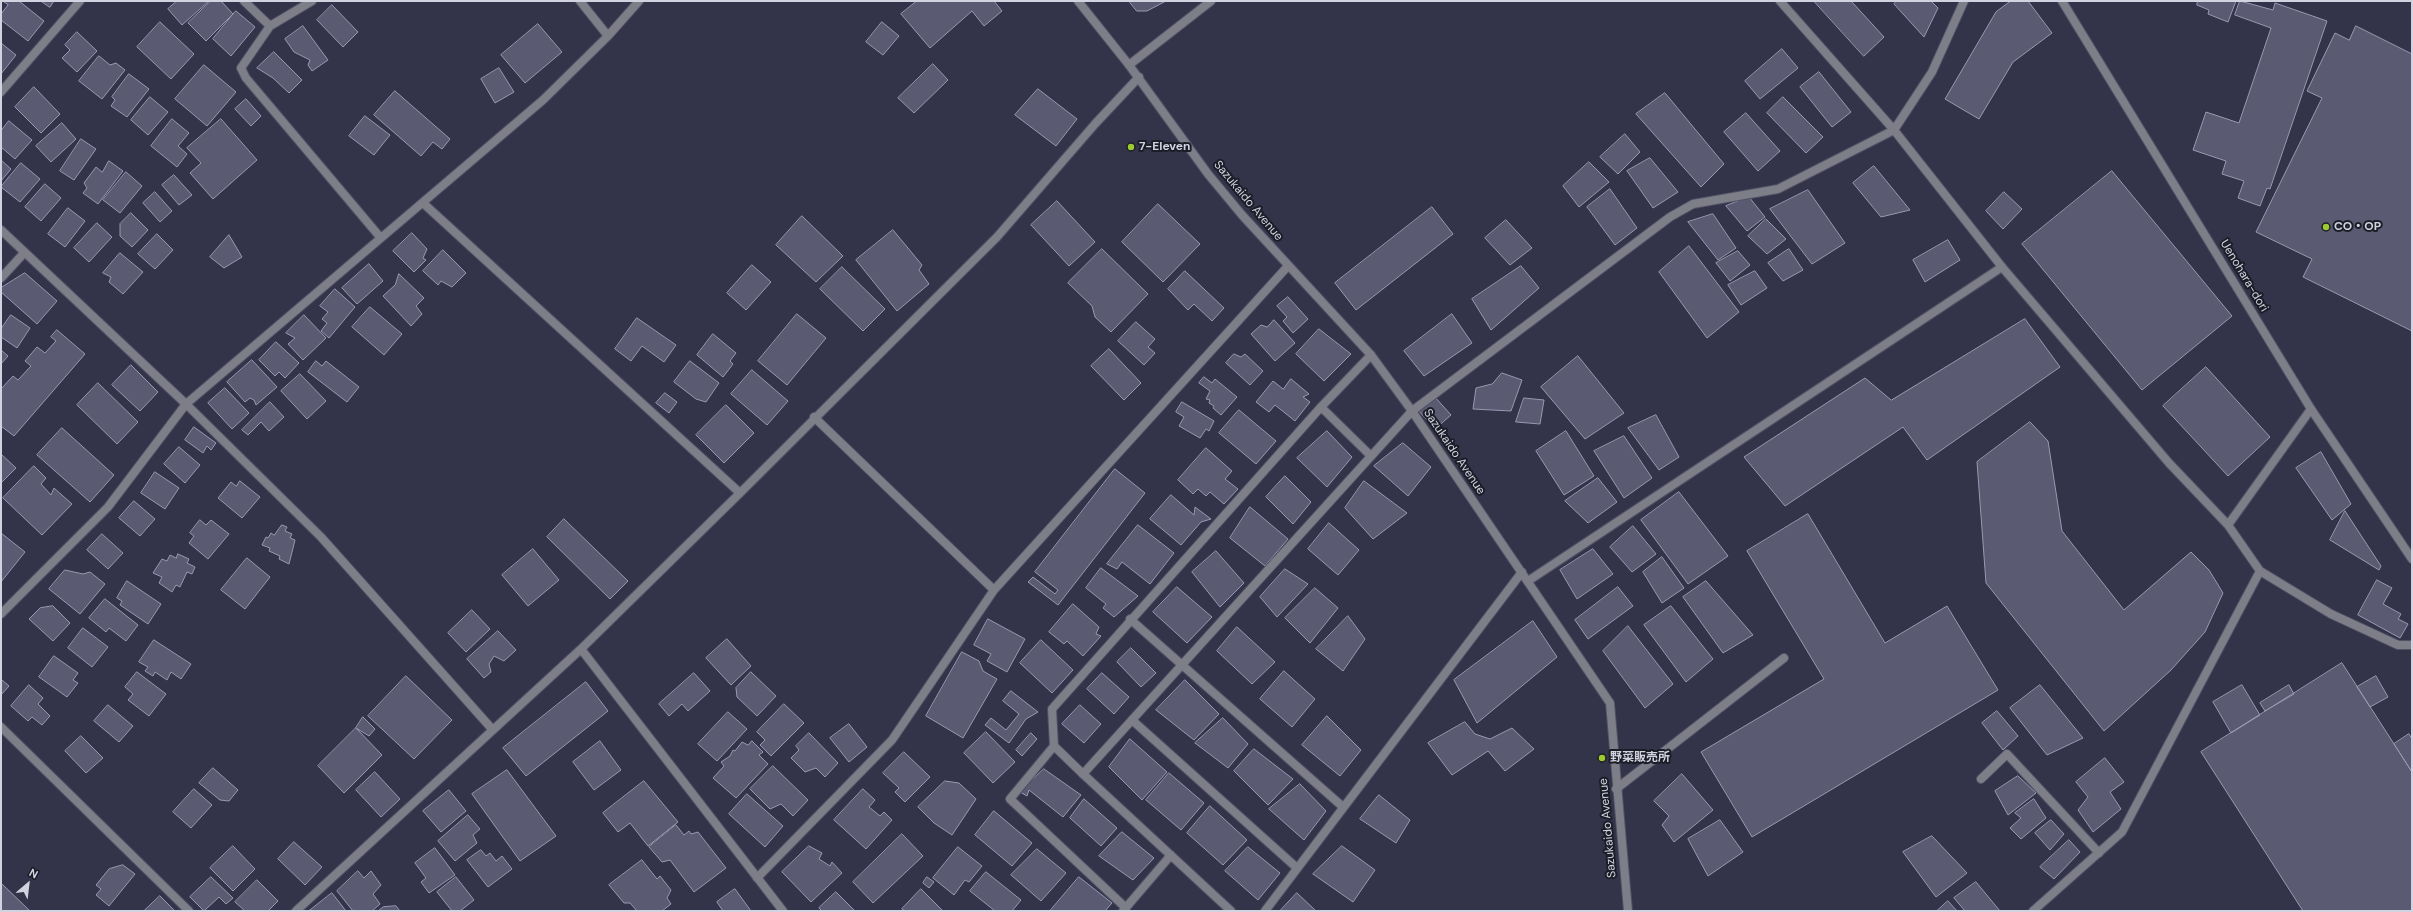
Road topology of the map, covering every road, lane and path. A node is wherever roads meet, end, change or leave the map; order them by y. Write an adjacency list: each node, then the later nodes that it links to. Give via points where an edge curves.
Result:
1 (80, 1): 15 (street)
2 (244, 1): 11 (street)
3 (312, 1): 11 (street)
4 (580, 1): 12 (street)
5 (639, 1): 12 (street)
6 (1078, 1): 13 (street, Sazukaido Avenue)
7 (1211, 1): 13 (street)
8 (1780, 1): 16 (street)
9 (1964, 1): 16 (street, via 1932,72)
10 (2062, 1): 27 (street, Uenohara-dori)
11 (270, 26): 19 (street, via 241,68 246,78)
12 (608, 36): 17 (street, via 543,100)
13 (1129, 65): 14 (street, Sazukaido Avenue)
14 (1139, 77): 21 (street, Sazukaido Avenue, via 1208,174); 29 (street, via 997,237)
15 (1, 92)
16 (1894, 130): 22 (street); 28 (street, via 1778,189 1687,207 1670,217)
17 (423, 203): 19 (street); 31 (street)
18 (1, 230): 20 (street)
19 (380, 237): 25 (street)
20 (24, 253): 23 (street); 25 (street)
21 (1288, 266): 24 (street, Sazukaido Avenue); 37 (street)
22 (2002, 267): 32 (street, via 2169,463); 36 (street)
23 (1, 278)
24 (1371, 355): 26 (street); 28 (street, Sazukaido Avenue)
25 (186, 404): 38 (street, via 108,508); 46 (street, via 321,537)
26 (1321, 407): 30 (street); 39 (street)
27 (2311, 409): 32 (street); 33 (street, Uenohara-dori)
28 (1412, 411): 30 (street); 35 (street, Sazukaido Avenue)
29 (814, 417): 31 (street); 37 (street)
30 (1371, 456): 43 (street)
31 (740, 493): 41 (street)
32 (2228, 525): 34 (street)
33 (2412, 559)
34 (2260, 571): 40 (street, via 2331,614 2398,644); 52 (street, via 2122,832)
35 (1522, 572): 36 (street, Sazukaido Avenue); 51 (street)
36 (1528, 581): 50 (street, Sazukaido Avenue, via 1610,703)
37 (994, 590): 55 (street, via 892,740)
38 (1, 614)
39 (1130, 619): 43 (street); 47 (street, via 1052,709)
40 (2412, 645)
41 (581, 649): 46 (street); 55 (street)
42 (1784, 658): 50 (street)
43 (1183, 663): 44 (street); 51 (street)
44 (1132, 720): 48 (street); 54 (street)
45 (1, 727): 57 (street)
46 (492, 729): 58 (street)
47 (1054, 746): 48 (street); 56 (street, via 1010,799)
48 (1083, 774): 53 (street)
49 (1981, 778): 52 (street, via 2006,754)
50 (1616, 789): 62 (street, Sazukaido Avenue)
51 (1343, 807): 54 (street)
52 (2099, 853): 63 (street)
53 (1171, 855): 56 (street); 60 (street)
54 (1297, 868): 61 (street)
55 (757, 878): 59 (street)
56 (1124, 909)
57 (189, 911)
58 (296, 911)
59 (783, 911)
60 (1231, 911)
61 (1265, 911)
62 (1628, 911)
63 (2033, 911)

